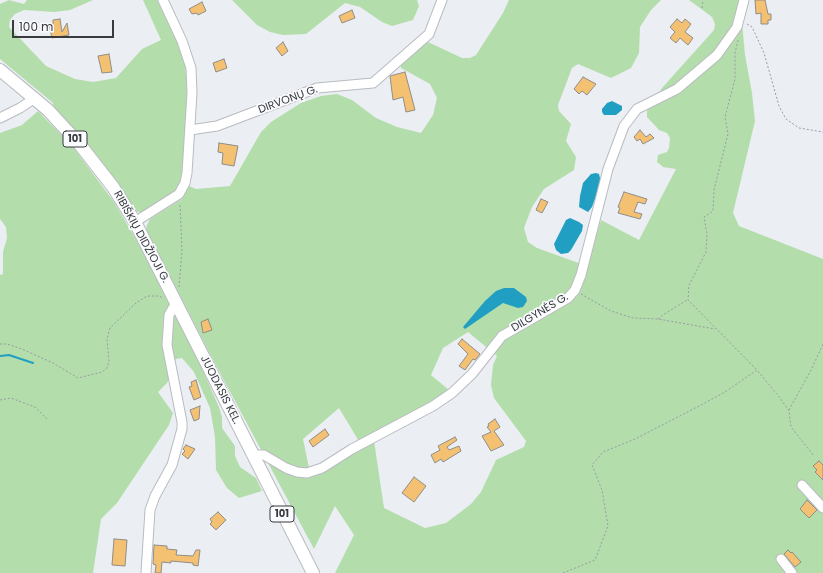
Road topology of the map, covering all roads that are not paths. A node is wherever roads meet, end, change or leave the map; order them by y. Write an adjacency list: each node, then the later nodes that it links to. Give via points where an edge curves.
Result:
1 (163, 0): 7 (street, via 191,68)
2 (442, 0): 7 (street, DIRVONŲ G., via 429,34 373,83 317,88 217,126)
3 (744, 0): 10 (street, DILGYNĖS G., via 738,23 717,55 667,95 637,110 628,119 608,169 581,275 575,290 568,298 502,336 472,374 439,402 322,468 307,473 296,472 264,455)
4 (0, 70): 5 (main road, RIBIŠKIŲ DIDŽIOJI G. / 101)
5 (35, 98): 6 (street); 8 (main road, RIBIŠKIŲ DIDŽIOJI G. / 101, via 96,163)
6 (0, 118)
7 (190, 130): 8 (street, via 185,182 179,194)
8 (135, 222): 9 (main road, RIBIŠKIŲ DIDŽIOJI G. / 101)
9 (175, 307): 10 (main road, JUODASIS KEL. / 101); 14 (street, via 169,315 167,345 182,429 172,465 150,510)
10 (252, 455): 15 (main road, JUODASIS KEL. / 101)
11 (802, 485): 12 (street)
12 (823, 508)
13 (782, 559): 16 (street)
14 (146, 573)
15 (313, 573)
16 (792, 573)

